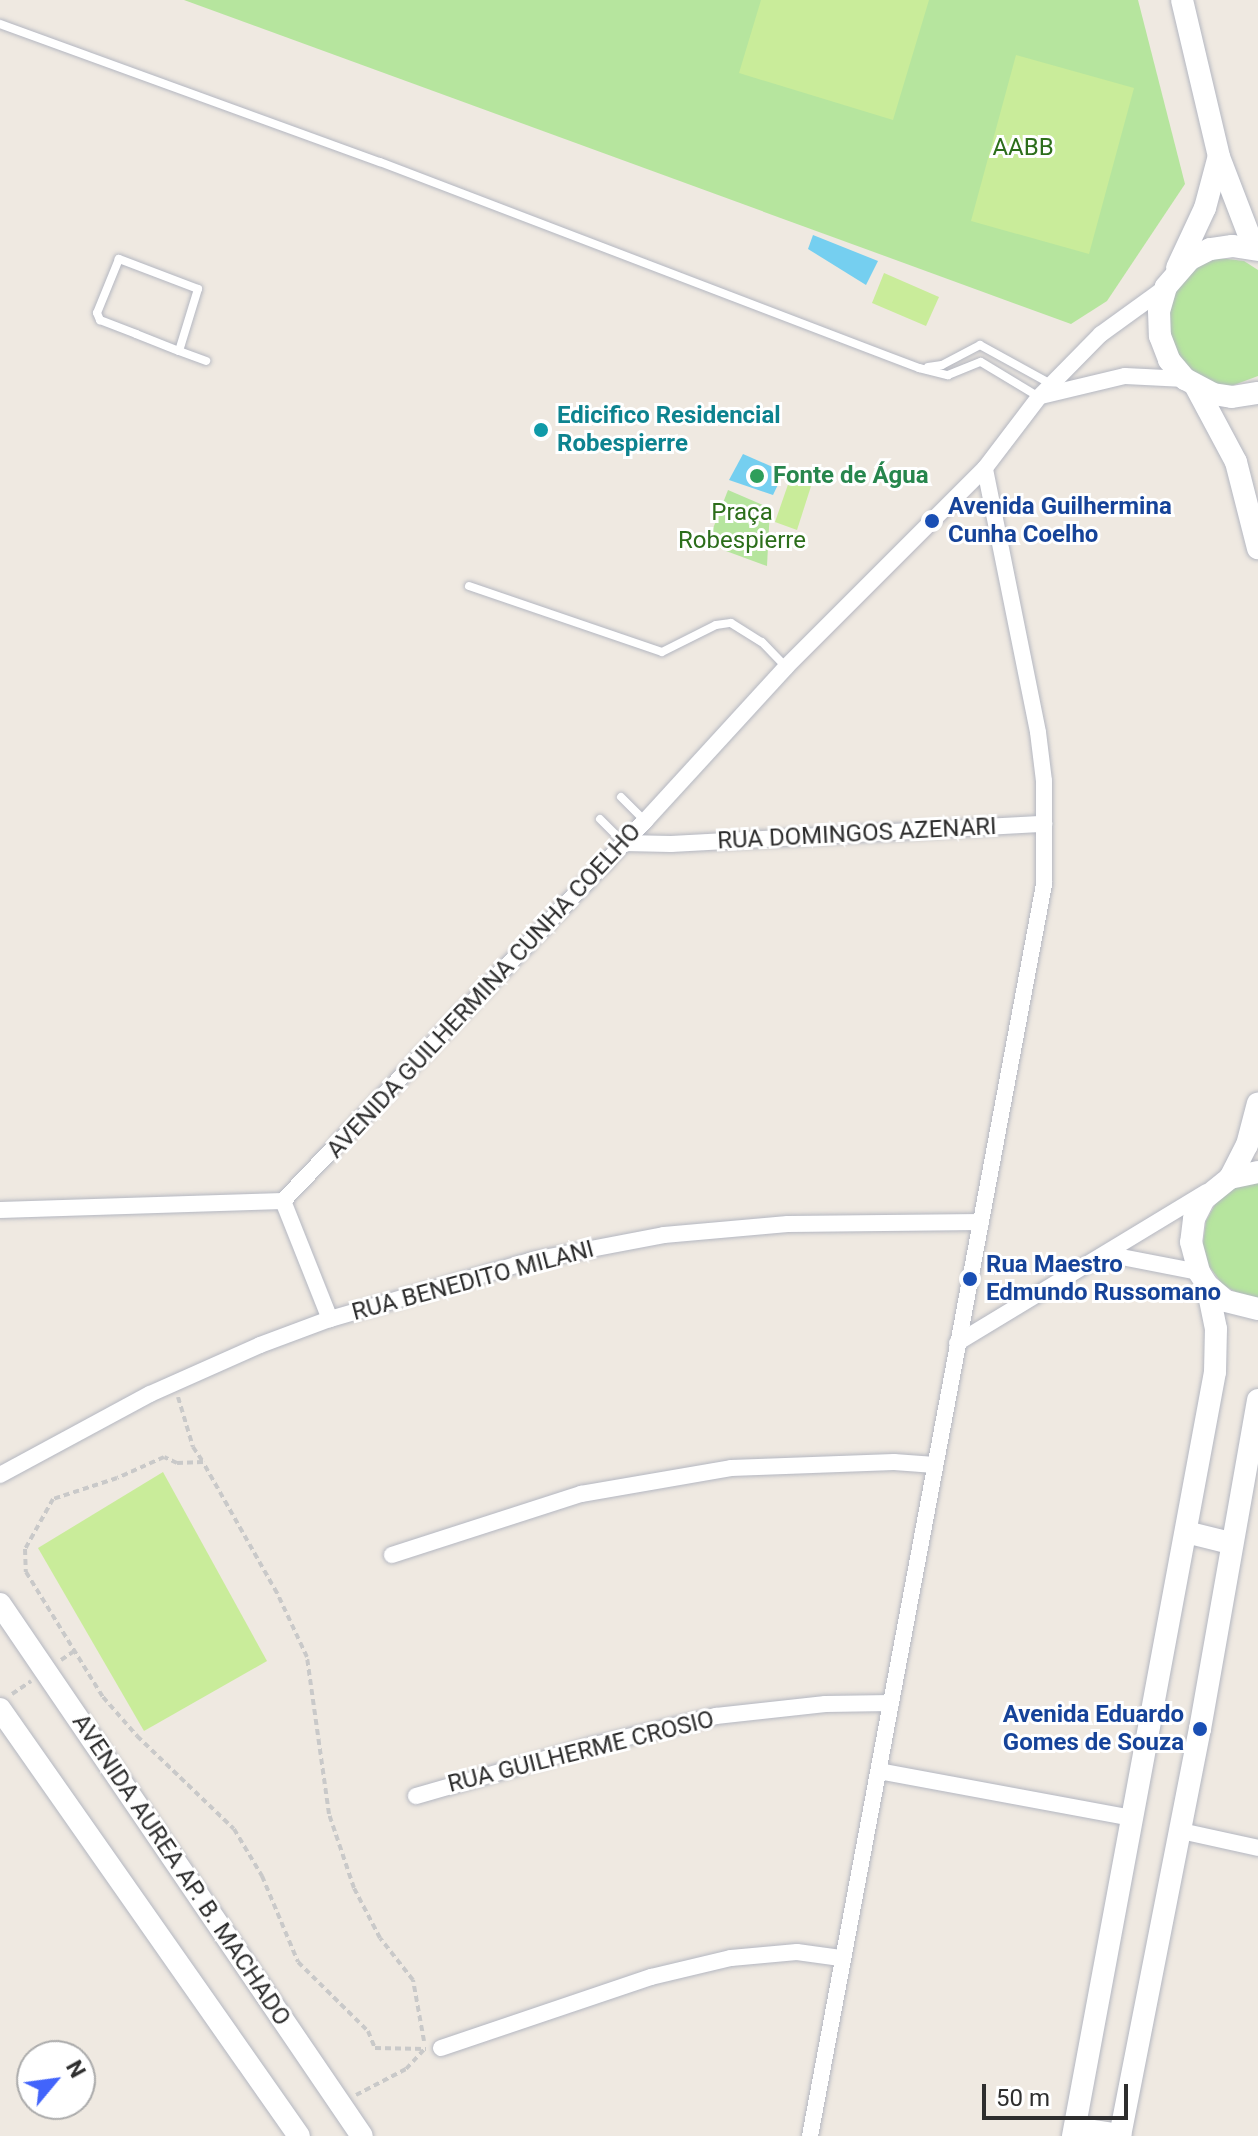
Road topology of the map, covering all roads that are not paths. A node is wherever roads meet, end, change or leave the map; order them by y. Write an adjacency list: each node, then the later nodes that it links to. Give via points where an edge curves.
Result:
1 (1182, 0): 3 (street)
2 (0, 24): 8 (lane)
3 (1219, 157): 4 (street); 5 (street, via 1205,208)
4 (1256, 249): 5 (street, via 1210,249 1190,259)
5 (1170, 281): 9 (street, via 1159,311 1160,336 1169,360); 10 (street, AVENIDA GUILHERMINA CUNHA COELHO, via 1101,334)
6 (179, 351): 6 (lane, via 198,289 119,259 97,316); 7 (lane)
7 (206, 361)
8 (919, 368): 10 (lane, via 942,365 980,345); 12 (lane, via 948,375 981,362)
9 (1190, 383): 11 (street, via 1232,397); 12 (street, via 1125,376); 14 (street, via 1236,462)
10 (1052, 384): 12 (street, AVENIDA GUILHERMINA CUNHA COELHO)
11 (1258, 393)
12 (1039, 397): 13 (street, AVENIDA GUILHERMINA CUNHA COELHO)
13 (985, 468): 16 (street, AVENIDA GUILHERMINA CUNHA COELHO); 20 (street, via 1038,732)
14 (1258, 548)
15 (469, 586): 16 (lane, via 662,652 731,623 762,642)
16 (786, 667): 19 (street, AVENIDA GUILHERMINA CUNHA COELHO)
17 (621, 797): 19 (lane)
18 (600, 819): 21 (lane)
19 (645, 821): 21 (street, AVENIDA GUILHERMINA CUNHA COELHO); 22 (street)
20 (1044, 824): 22 (street, RUA DOMINGOS AZENARI); 28 (street, via 1044,884)
21 (624, 843): 22 (street, RUA DOMINGOS AZENARI); 26 (street, AVENIDA GUILHERMINA CUNHA COELHO)
22 (671, 844)
23 (1258, 1103): 25 (street, via 1247,1145)
24 (1258, 1172): 25 (street)
25 (1226, 1181): 29 (street); 30 (street, via 1204,1199 1194,1219 1191,1242)
26 (283, 1201): 27 (street); 32 (street)
27 (0, 1210)
28 (981, 1222): 32 (street, RUA BENEDITO MILANI, via 788,1224 664,1235 533,1260); 33 (street)
29 (1106, 1254): 30 (street); 33 (street)
30 (1203, 1278): 31 (street, via 1226,1301); 37 (street, via 1216,1329 1215,1372)
31 (1258, 1309)
32 (330, 1319): 36 (street, RUA BENEDITO MILANI, via 172,1384)
33 (957, 1343): 35 (street)
34 (1258, 1400): 38 (street)
35 (935, 1465): 39 (street, via 731,1468 581,1494); 41 (street)
36 (0, 1475)
37 (1186, 1532): 38 (street); 45 (street)
38 (1230, 1543): 46 (street)
39 (392, 1555)
40 (1, 1608): 52 (street, AVENIDA AUREA AP. B. MACHADO)
41 (891, 1703): 43 (street); 44 (street, RUA GUILHERME CROSIO, via 716,1716)
42 (0, 1709): 51 (street)
43 (879, 1771): 45 (street); 48 (street)
44 (416, 1796)
45 (1132, 1818): 50 (street)
46 (1181, 1831): 47 (street); 54 (street)
47 (1258, 1848)
48 (841, 1958): 49 (street, via 797,1952 731,1958 651,1977); 53 (street)
49 (433, 2048)
50 (1074, 2132): 54 (street)
51 (299, 2136)
52 (362, 2136)
53 (810, 2136)
54 (1120, 2136)

